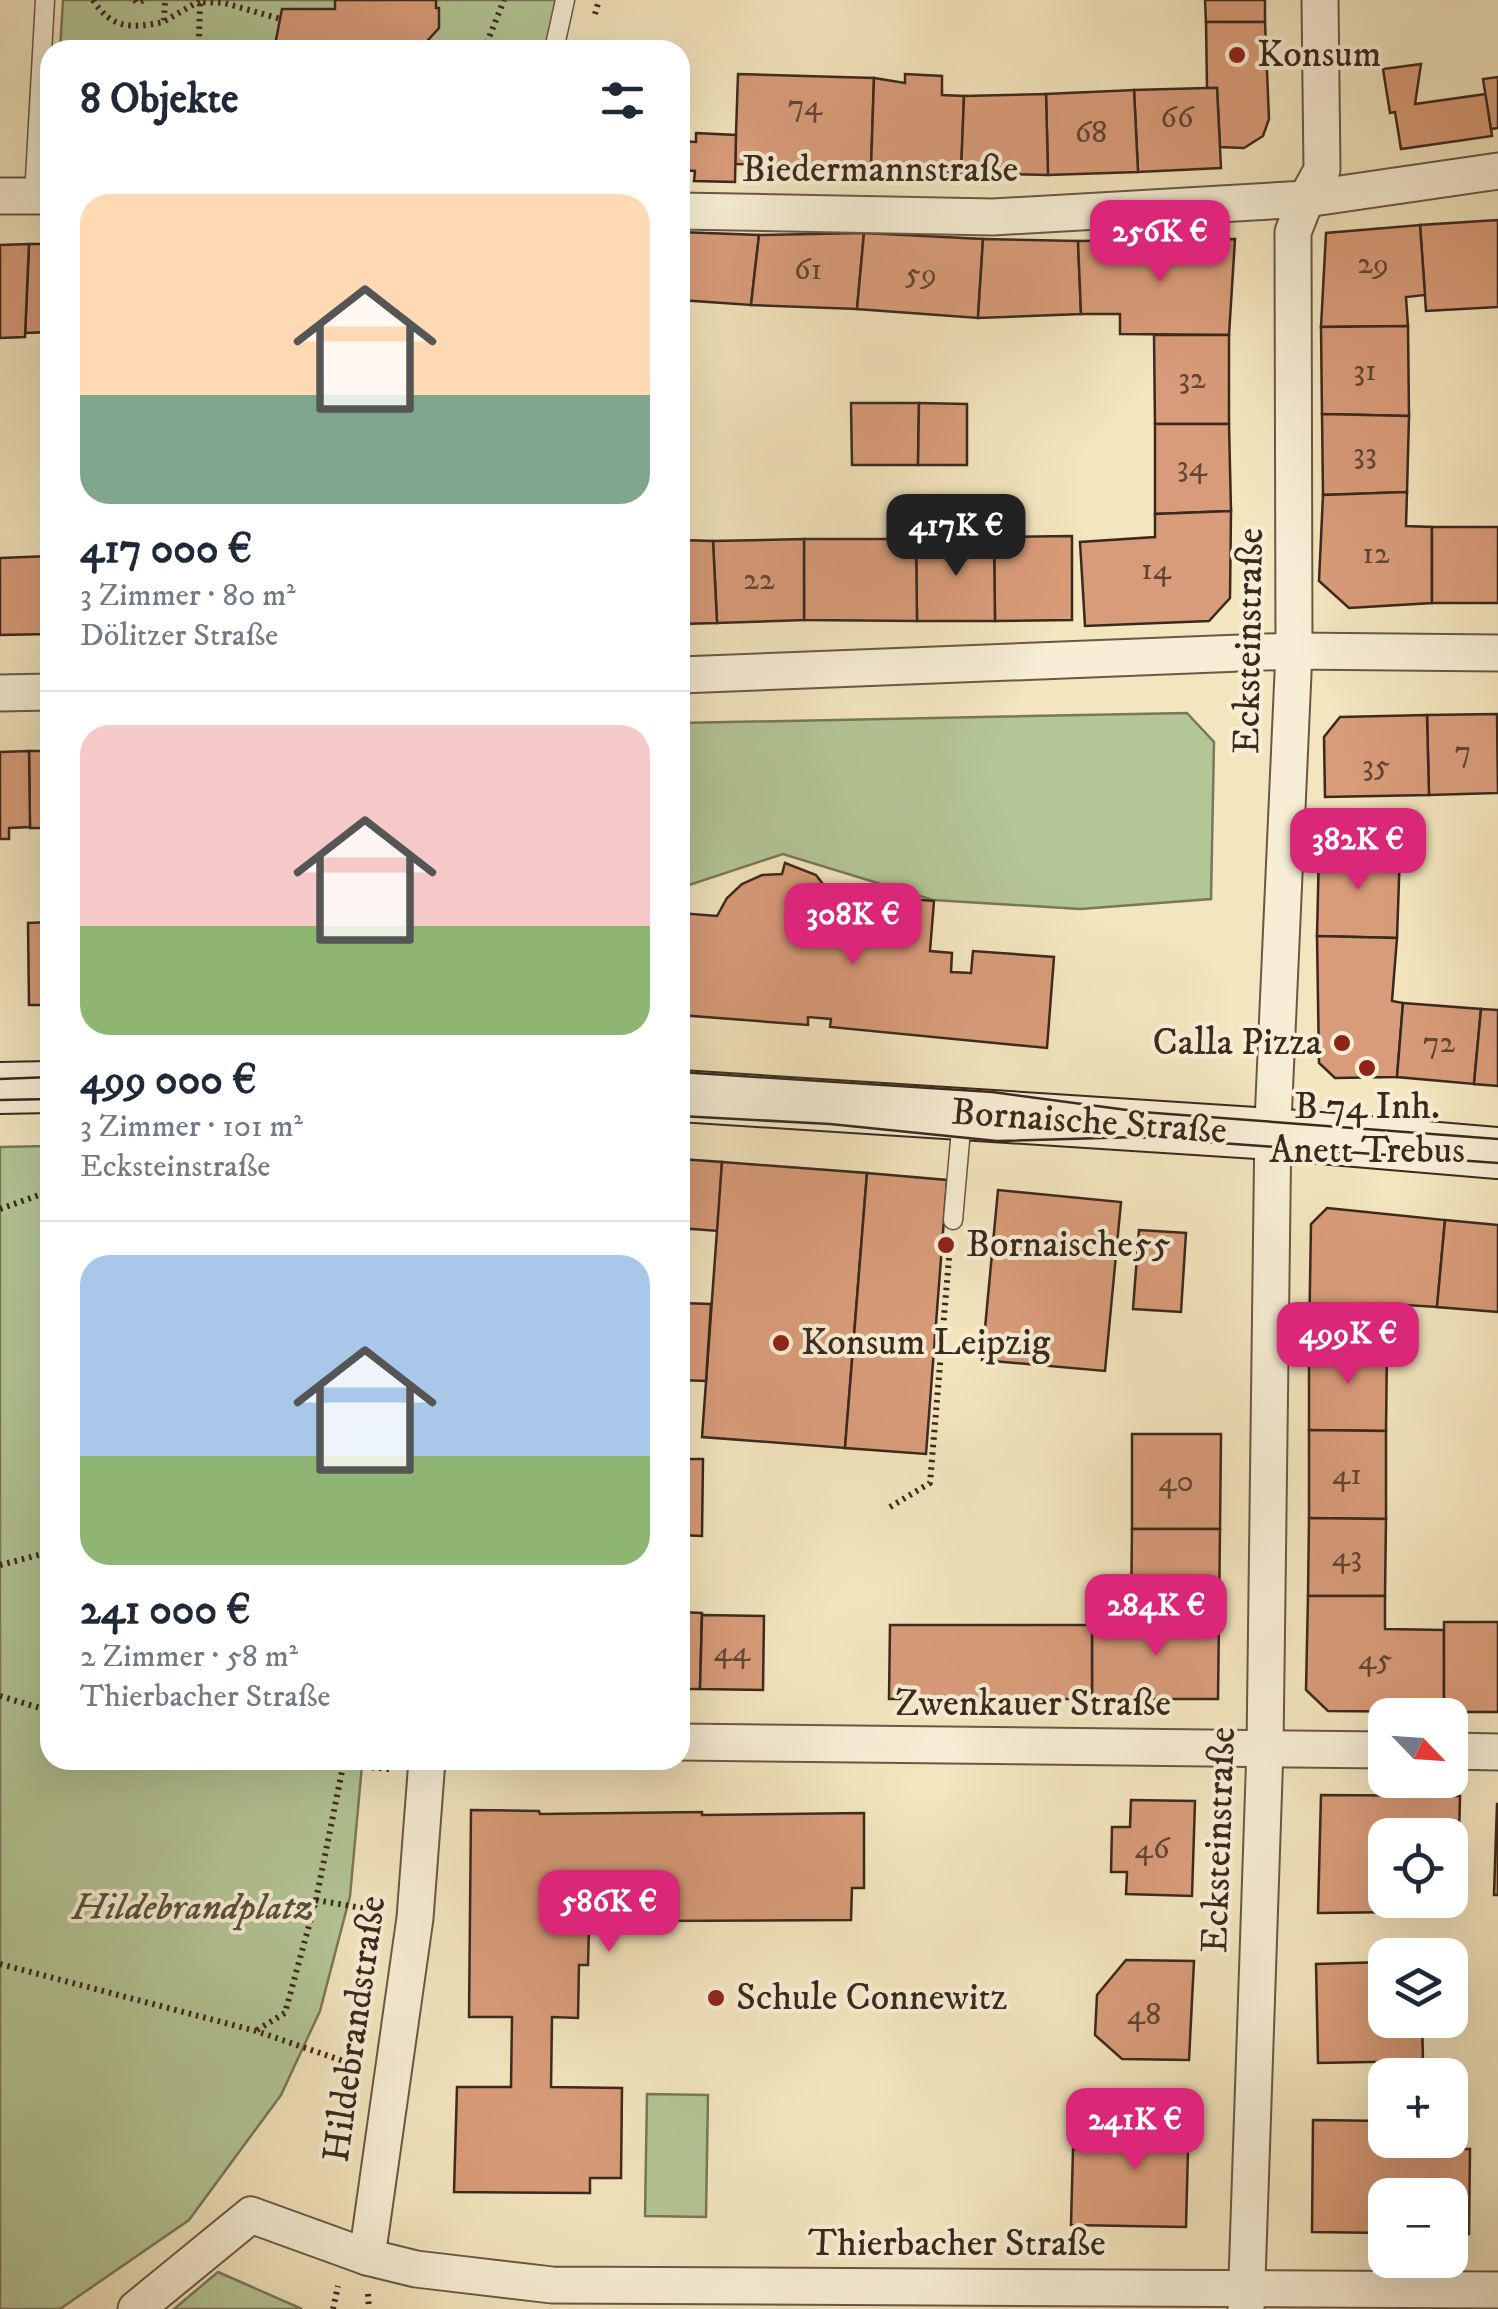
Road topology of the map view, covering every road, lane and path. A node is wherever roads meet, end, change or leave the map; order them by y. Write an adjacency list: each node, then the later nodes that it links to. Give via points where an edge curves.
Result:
1 (45, 0): 12 (lane)
2 (93, 0): 11 (path, via 102,14 131,28)
3 (135, 0): 4 (path)
4 (144, 0)
5 (164, 0): 11 (path)
6 (504, 0): 14 (path)
7 (565, 0): 15 (lane)
8 (1320, 0): 19 (street, Ecksteinstraße, via 1322,170)
9 (201, 1): 10 (path); 11 (path); 13 (path)
10 (280, 19)
11 (164, 22)
12 (42, 40)
13 (198, 40)
14 (488, 40)
15 (556, 40)
16 (40, 58): 18 (lane)
17 (1498, 171): 19 (street, Biedermannstraße)
18 (28, 196)
19 (1306, 198): 20 (street, Biedermannstraße, via 993,216); 21 (street, Ecksteinstraße, via 1293,232)
20 (690, 211)
21 (1294, 651): 22 (street); 23 (street); 30 (street, Ecksteinstraße)
22 (1498, 653)
23 (690, 674)
24 (40, 692): 25 (street)
25 (0, 693)
26 (40, 1086): 27 (main road)
27 (0, 1088)
28 (690, 1097): 29 (main road, Bornaische Straße)
29 (962, 1113): 30 (main road, Bornaische Straße); 34 (lane)
30 (1273, 1134): 31 (main road, Bornaische Straße); 41 (street, Ecksteinstraße)
31 (1498, 1153)
32 (40, 1195): 33 (path)
33 (0, 1209)
34 (952, 1220): 35 (path, via 930,1483)
35 (890, 1507)
36 (40, 1555): 37 (path)
37 (0, 1565)
38 (0, 1696): 39 (path)
39 (40, 1708)
40 (690, 1742): 41 (street, Zwenkauer Straße)
41 (1265, 1748): 42 (street, Zwenkauer Straße); 54 (street, Ecksteinstraße)
42 (1368, 1750)
43 (1468, 1751): 44 (street)
44 (1498, 1752)
45 (340, 1770): 47 (path)
46 (427, 1770): 48 (street, Hildebrandstraße)
47 (316, 1900): 48 (path); 50 (path, via 285,2012)
48 (414, 1918): 51 (street, Hildebrandstraße)
49 (0, 1964): 50 (path)
50 (256, 2031): 51 (path)
51 (392, 2077): 52 (street, Hildebrandstraße)
52 (367, 2258): 54 (street, Thierbacher Straße, via 552,2284); 55 (street, via 252,2214)
53 (1498, 2290): 54 (street, Thierbacher Straße)
54 (1246, 2298)
55 (136, 2309)

